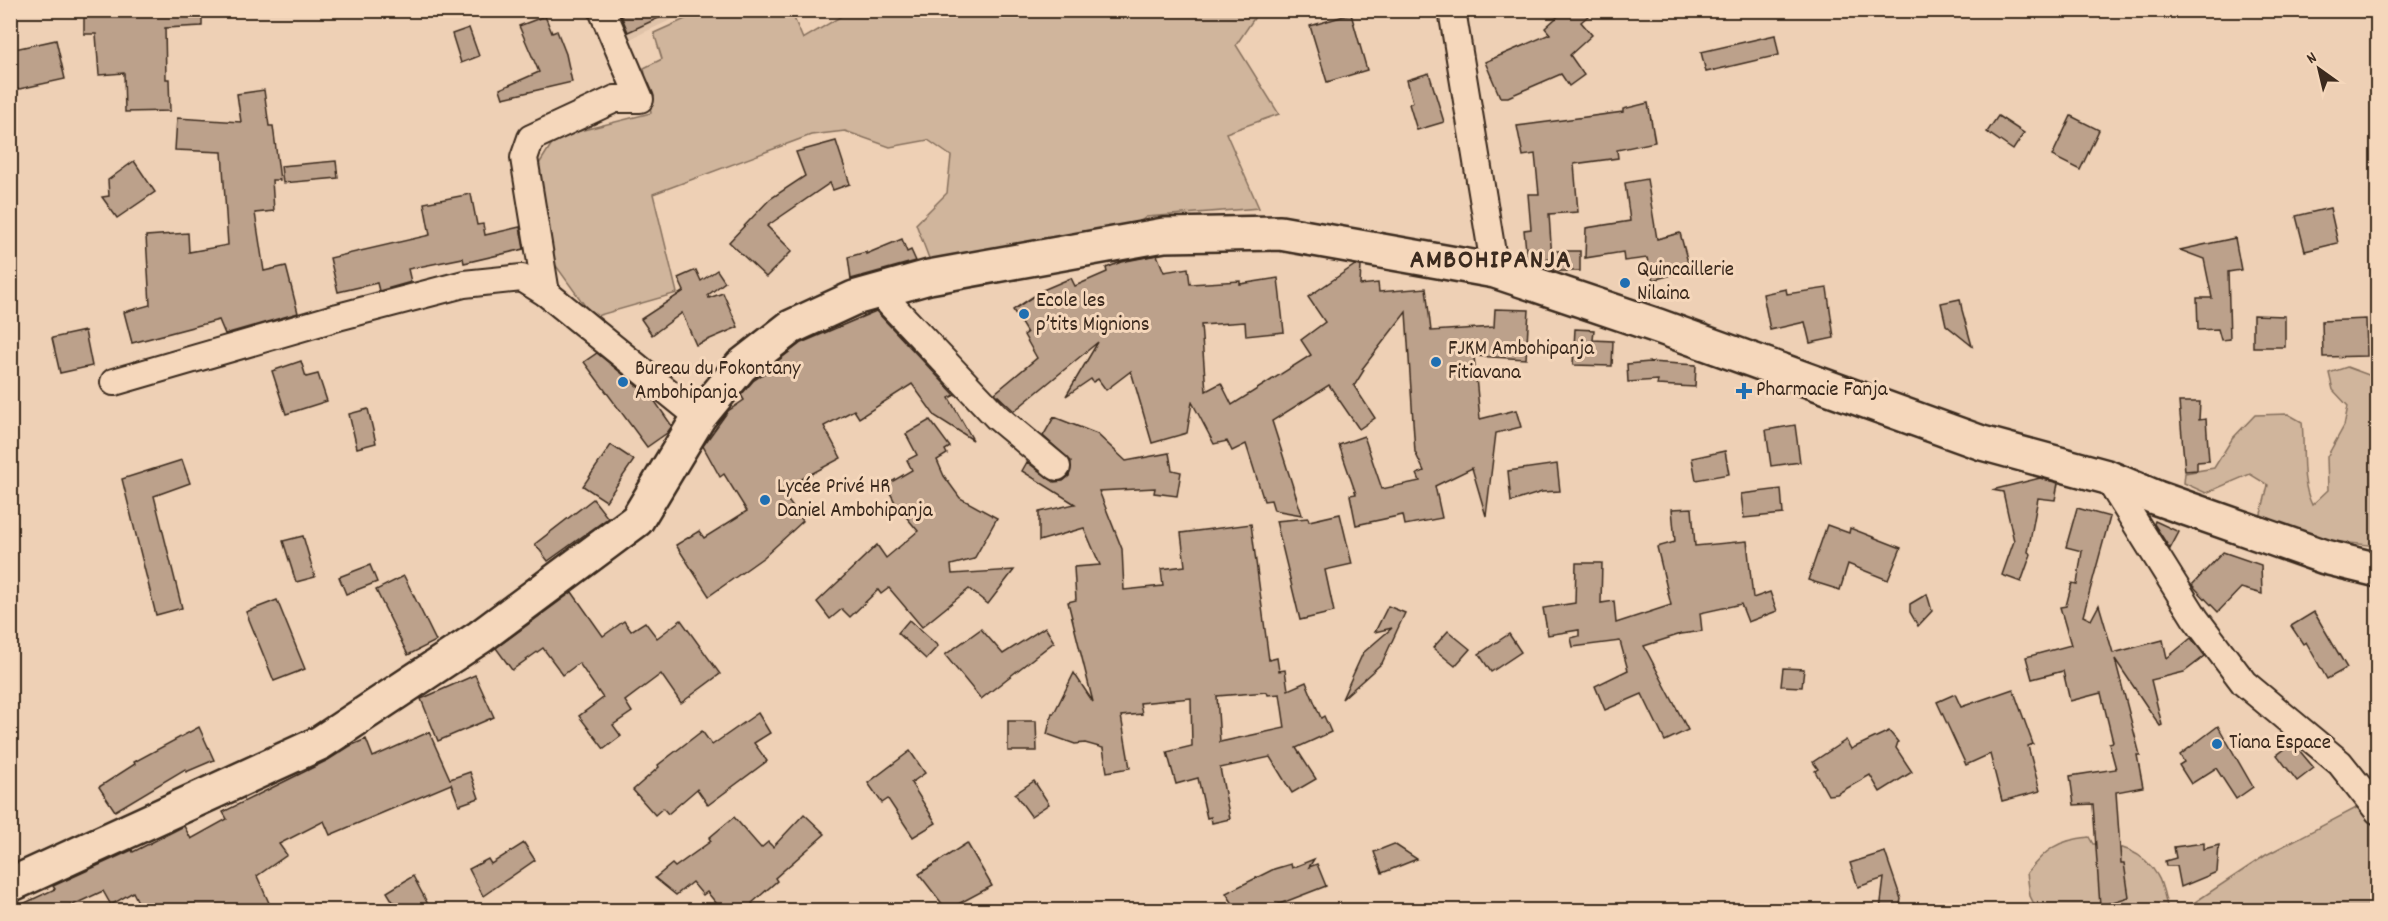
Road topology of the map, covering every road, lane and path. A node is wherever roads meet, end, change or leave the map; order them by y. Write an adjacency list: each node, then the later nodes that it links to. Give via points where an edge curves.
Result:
1 (602, 10): 5 (street, via 640,99 615,99 531,138 524,158)
2 (1452, 10): 3 (street)
3 (1495, 272): 4 (street, via 1280,233 1164,235 929,277); 9 (street, via 1658,326 1982,443)
4 (878, 291): 7 (street, via 791,327 741,366); 8 (street, via 997,417)
5 (546, 293): 6 (street, via 522,278 464,284 338,316); 7 (street)
6 (114, 382)
7 (699, 417): 12 (street, via 637,520 480,637 320,743)
8 (1057, 467)
9 (2108, 477): 10 (street, via 2325,557); 11 (street, via 2195,618 2244,683 2340,763)
10 (2378, 570)
11 (2378, 811)
12 (10, 885)

